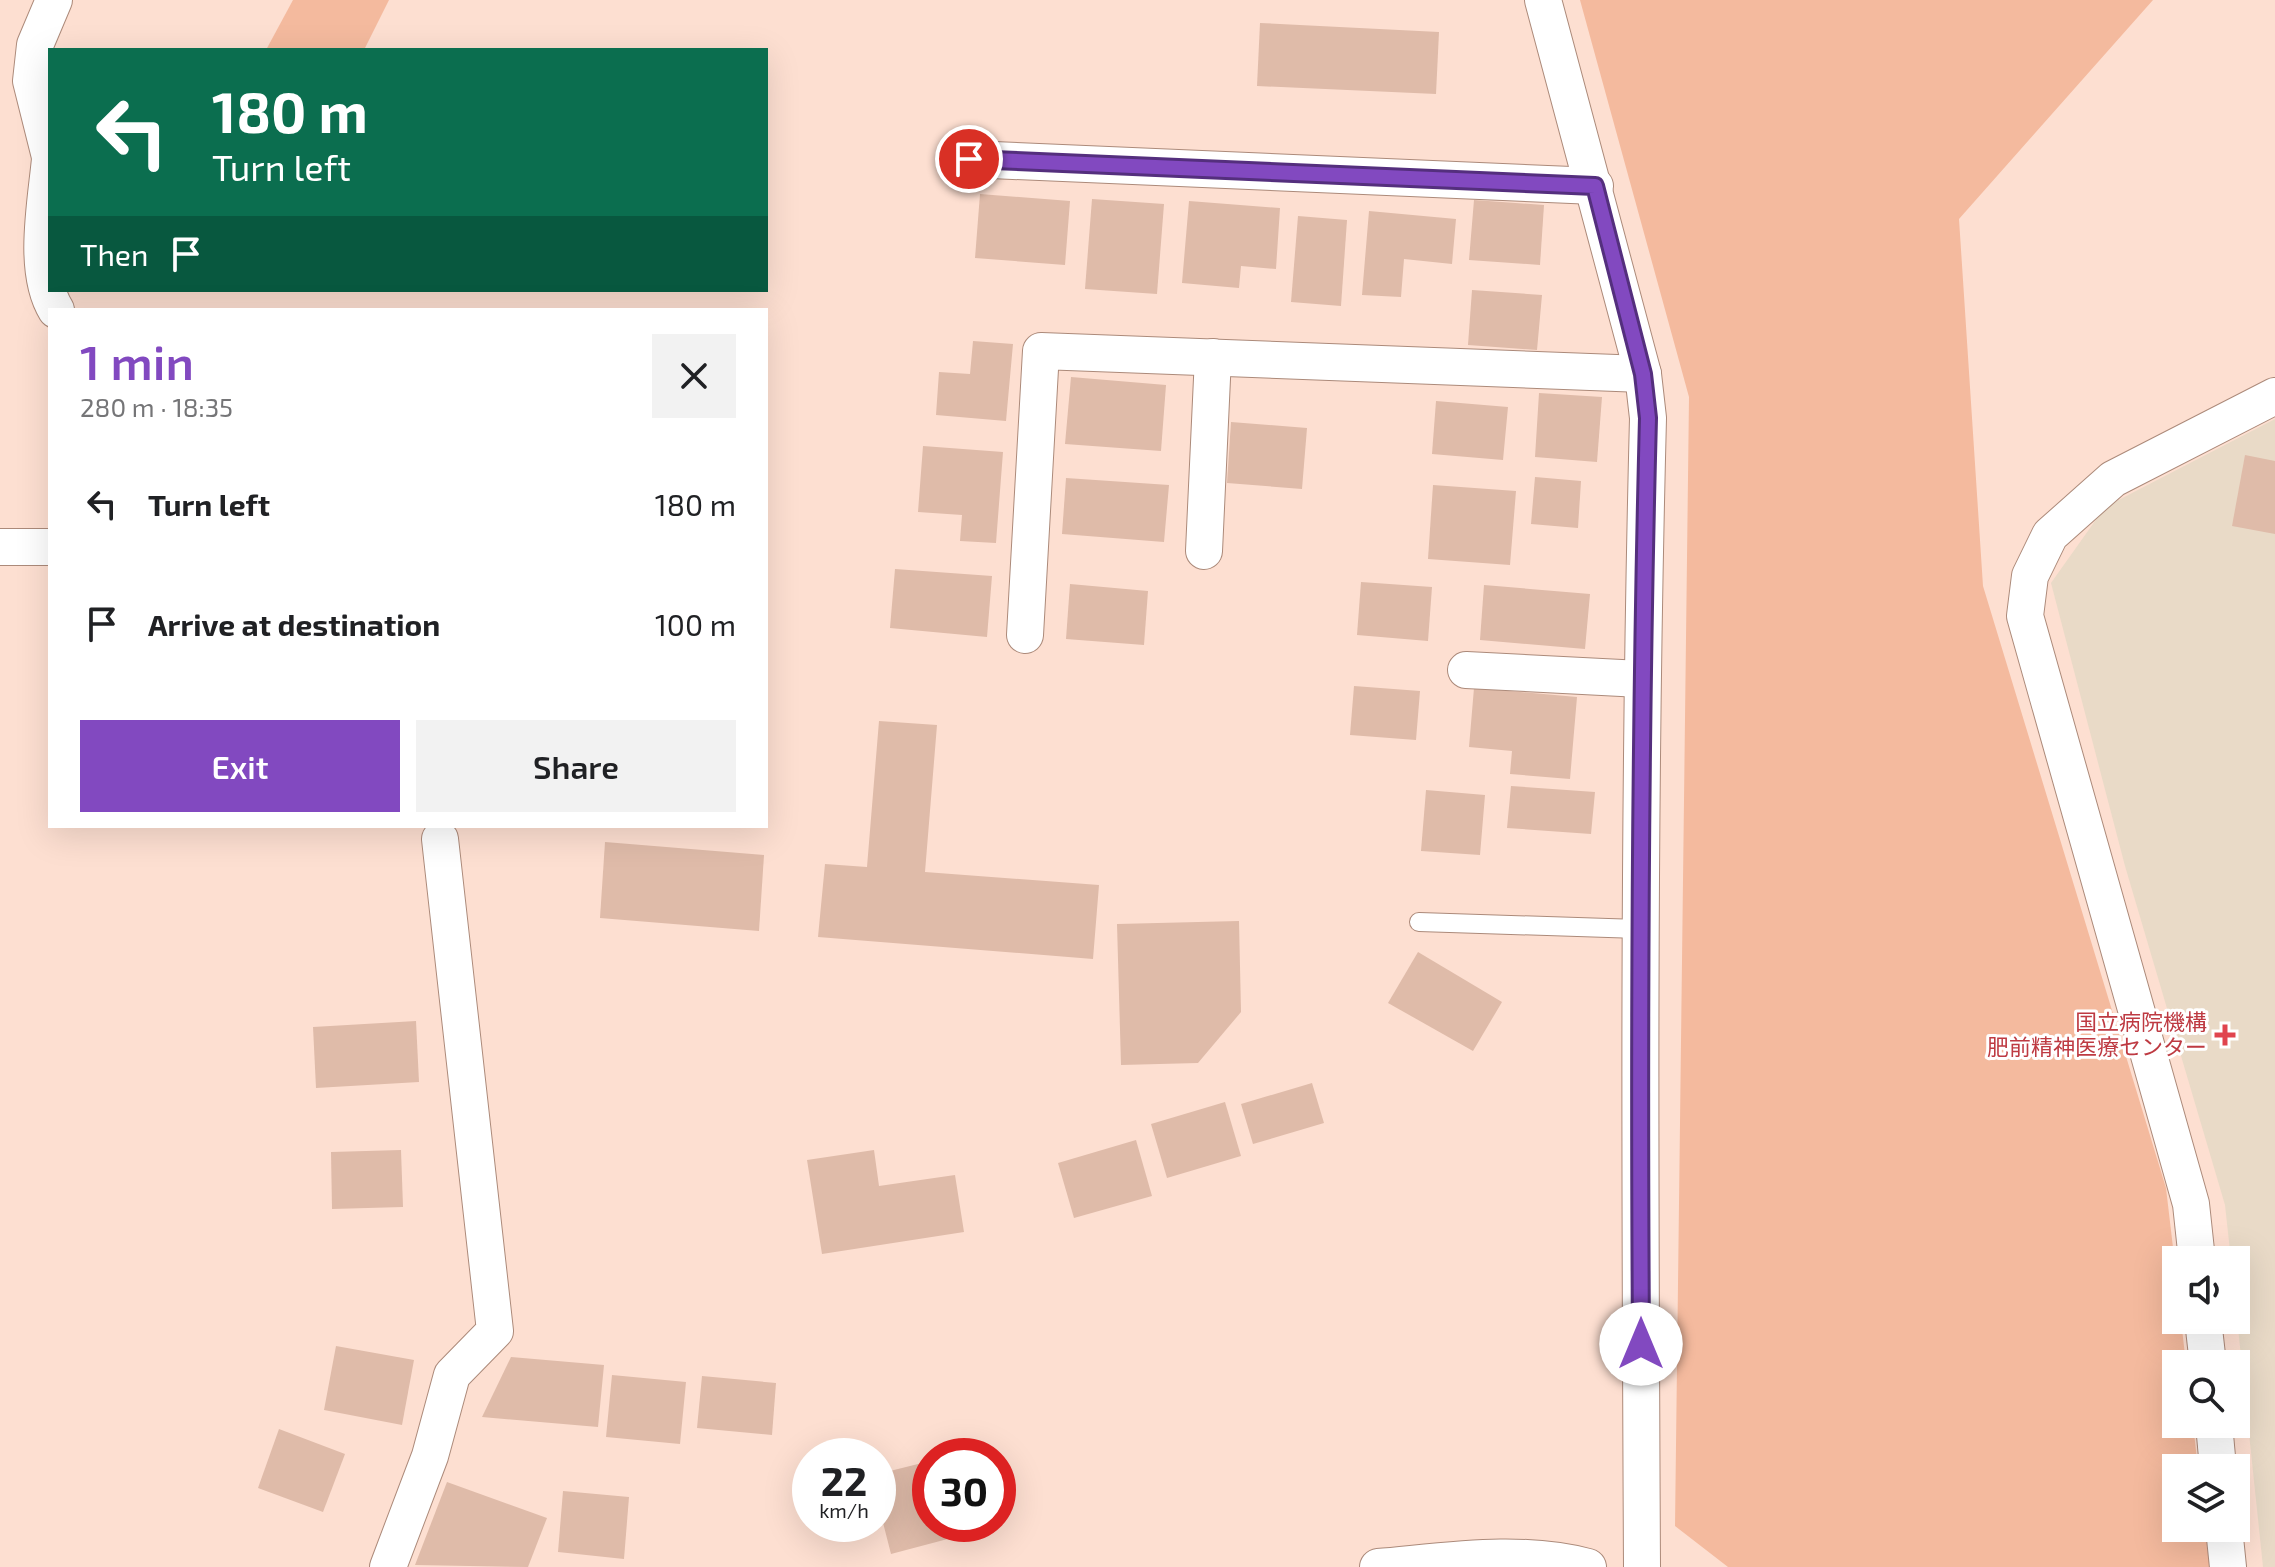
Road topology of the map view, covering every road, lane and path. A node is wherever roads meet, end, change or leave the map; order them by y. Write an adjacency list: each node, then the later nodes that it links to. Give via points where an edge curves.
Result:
1 (54, 0): 3 (street, via 35,45 31,81)
2 (1543, 0): 6 (street)
3 (48, 150)
4 (969, 159): 6 (street)
5 (48, 182): 7 (street, via 43,241)
6 (1595, 186): 9 (street)
7 (48, 284)
8 (1213, 357): 9 (street); 13 (street); 14 (street, via 1041,351)
9 (1643, 374): 16 (street, via 1648,418)
10 (2275, 396): 20 (street, via 2113,479 2050,535 2030,576 2025,616 2191,1204)
11 (0, 547): 12 (street)
12 (48, 547)
13 (1204, 551)
14 (1025, 635)
15 (1466, 670): 16 (street)
16 (1641, 679): 19 (street)
17 (440, 839): 22 (street, via 495,1331 452,1375 430,1456)
18 (1419, 922): 19 (lane)
19 (1639, 929): 25 (street)
20 (2196, 1246)
21 (2225, 1542): 26 (street)
22 (388, 1567)
23 (1378, 1567): 24 (street, via 1505,1558 1556,1559)
24 (1588, 1567)
25 (1642, 1567)
26 (2228, 1567)

